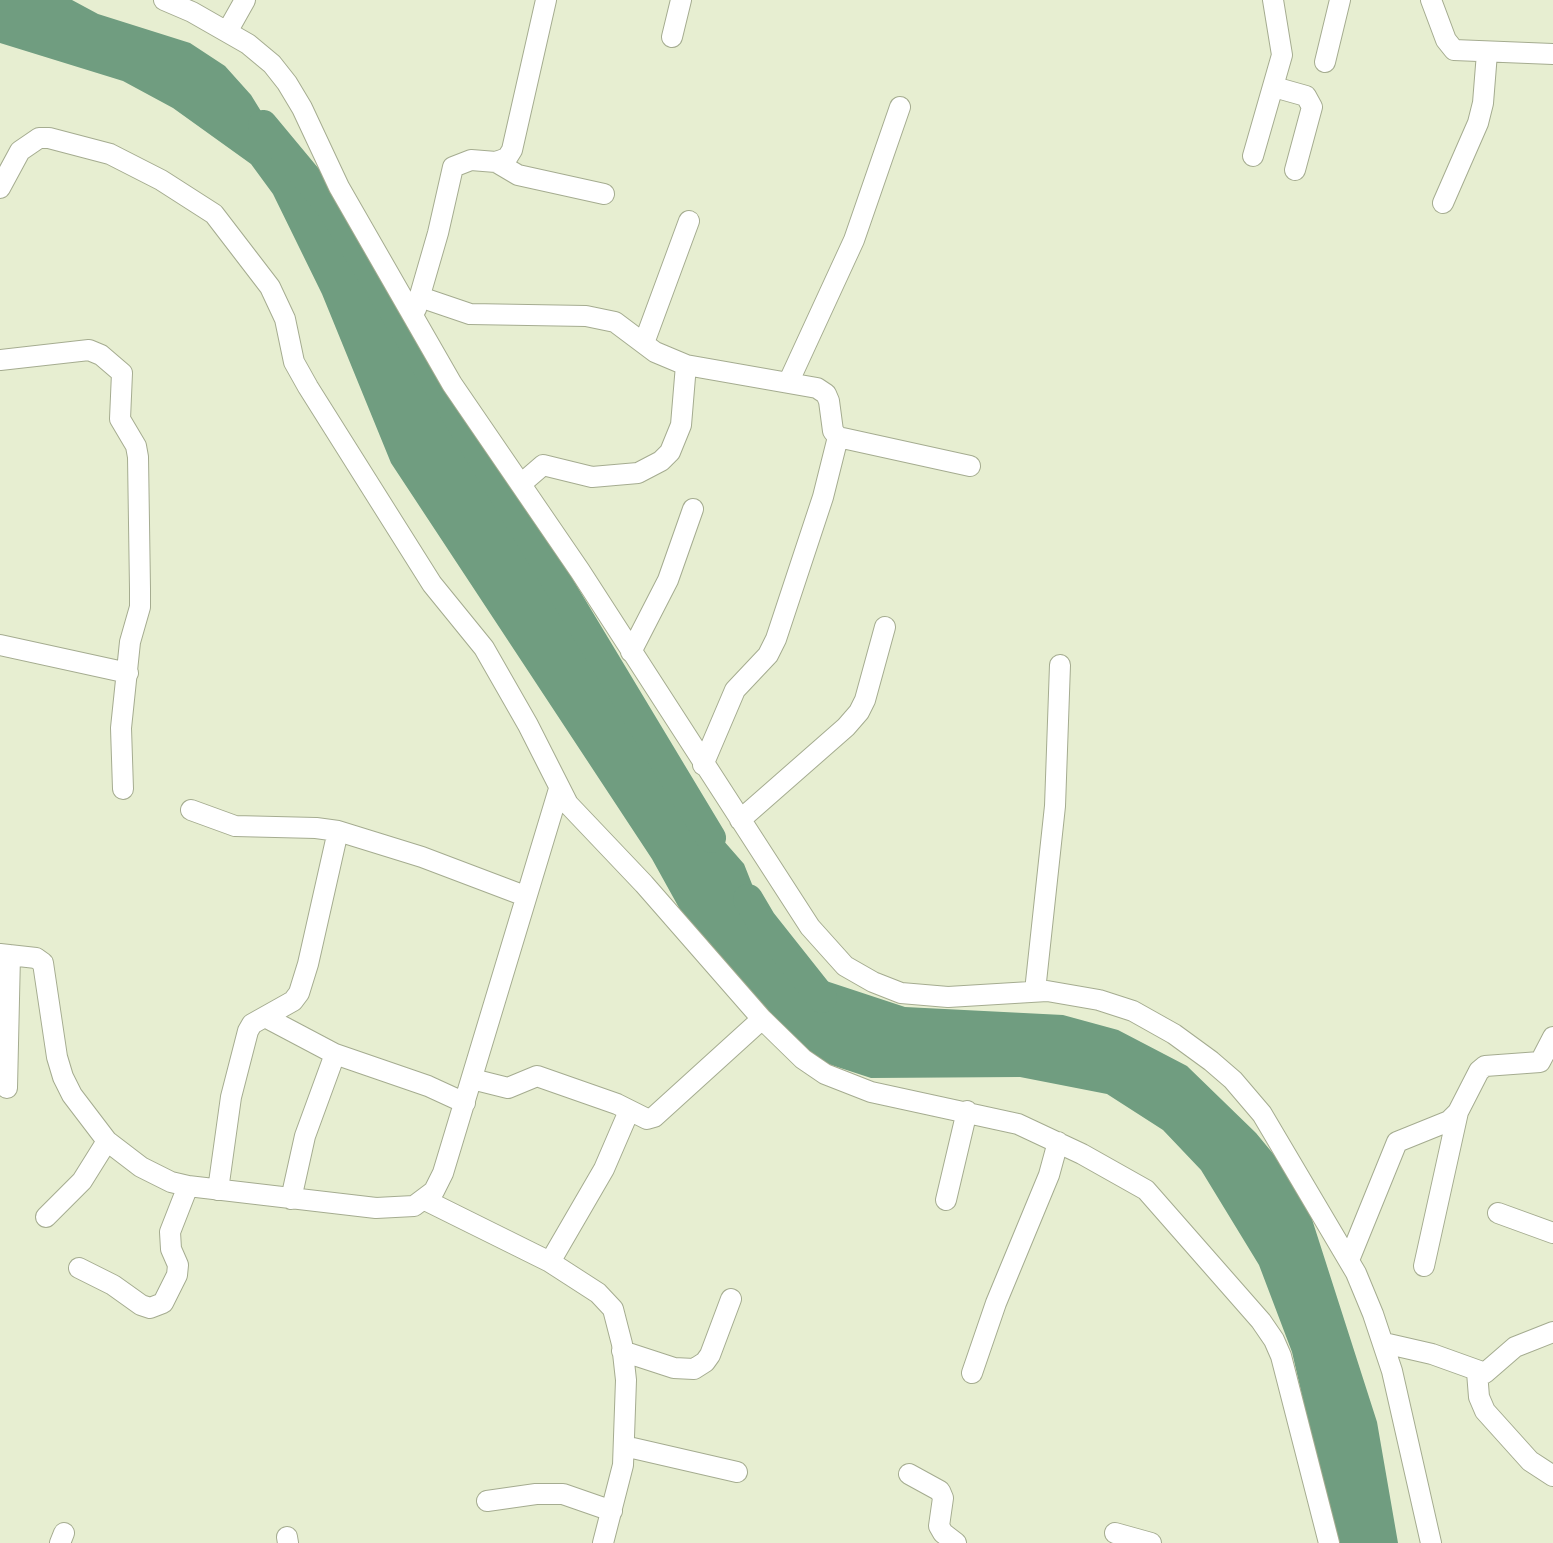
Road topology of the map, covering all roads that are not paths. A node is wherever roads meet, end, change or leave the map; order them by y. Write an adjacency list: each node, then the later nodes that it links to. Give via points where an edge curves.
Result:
1 (164, 0): 8 (street)
2 (245, 0): 8 (street)
3 (546, 0): 16 (street, via 512,150 507,158)
4 (681, 0): 9 (street)
5 (1273, 0): 13 (street, via 1283,47)
6 (1340, 0): 12 (street)
7 (1431, 0): 10 (street, via 1446,40 1454,50)
8 (227, 32): 22 (street, via 260,53 287,83 339,187)
9 (672, 38)
10 (1487, 53): 11 (street); 20 (street, via 1478,123)
11 (1553, 54)
12 (1324, 62)
13 (1274, 87): 15 (street); 17 (street, via 1306,96 1312,107)
14 (900, 107): 26 (street, via 854,240)
15 (1253, 156)
16 (496, 162): 19 (street, via 518,175); 22 (street, via 471,160 453,167)
17 (1295, 170)
18 (0, 188): 38 (street, via 21,151 39,138 49,138 110,154 214,214 270,287 285,319 294,362 308,387 432,584 484,648)
19 (604, 194)
20 (1443, 203)
21 (689, 221): 23 (street)
22 (417, 306): 23 (street, via 470,314 602,318 615,322); 29 (street, via 453,384)
23 (644, 343): 25 (street)
24 (0, 360): 35 (street, via 89,350 122,373 120,419 138,457 140,607 130,642)
25 (686, 366): 26 (street); 29 (street, via 681,425 662,461 638,473 592,477 543,465)
26 (789, 381): 27 (street, via 826,394 833,432)
27 (838, 437): 28 (street); 36 (street, via 823,497 776,639 768,655 735,690)
28 (970, 466)
29 (521, 484): 33 (street)
30 (693, 509): 33 (street, via 668,580)
31 (885, 627): 40 (street, via 859,712)
32 (0, 645): 35 (street)
33 (631, 652): 36 (street)
34 (1060, 665): 44 (street, via 1055,806)
35 (128, 673): 37 (street, via 120,746)
36 (703, 765): 40 (street)
37 (123, 789)
38 (559, 789): 42 (street); 46 (street, via 568,804 652,892)
39 (191, 810): 41 (street, via 235,826)
40 (741, 820): 44 (street, via 810,927 845,966 859,975 901,993 926,996)
41 (338, 831): 42 (street, via 422,857); 45 (street, via 303,984 293,1001)
42 (525, 896): 49 (street)
43 (5, 954): 50 (street); 55 (street, via 36,958 43,963 63,1077)
44 (1035, 991): 65 (street, via 1066,993 1133,1011 1211,1061 1262,1114)
45 (265, 1017): 48 (street); 58 (street, via 248,1031 234,1079)
46 (762, 1019): 52 (street, via 654,1117 647,1119); 53 (street, via 803,1059 844,1083)
47 (1553, 1037): 54 (street, via 1540,1062 1485,1066)
48 (335, 1054): 51 (street); 59 (street, via 305,1136)
49 (472, 1079): 51 (street); 52 (street, via 508,1088 537,1076)
50 (8, 1088)
51 (465, 1103): 60 (street, via 443,1173)
52 (629, 1111): 66 (street, via 599,1177)
53 (967, 1111): 56 (street, via 1018,1124); 61 (street)
54 (1458, 1112): 65 (street, via 1438,1126 1396,1142); 67 (street)
55 (107, 1141): 57 (street, via 141,1167); 63 (street, via 82,1181)
56 (1058, 1142): 74 (street, via 1049,1175 996,1303); 85 (street, via 1146,1190 1261,1321 1281,1356)
57 (188, 1186): 58 (street); 68 (street, via 170,1232 178,1266 163,1303 150,1308 141,1305)
58 (218, 1190): 59 (street)
59 (291, 1199): 60 (street, via 399,1208)
60 (425, 1200): 66 (street)
61 (946, 1200)
62 (1498, 1213): 64 (street)
63 (46, 1217)
64 (1553, 1233)
65 (1349, 1260): 71 (street)
66 (550, 1262): 72 (street, via 608,1302)
67 (1424, 1266)
68 (79, 1268)
69 (731, 1299): 72 (street, via 710,1355 694,1369 674,1368)
70 (1553, 1332): 73 (street, via 1515,1347 1490,1370)
71 (1384, 1343): 73 (street, via 1432,1354); 86 (street)
72 (622, 1351): 75 (street, via 626,1380)
73 (1477, 1372): 78 (street, via 1479,1398 1485,1411 1530,1461)
74 (972, 1373)
75 (624, 1446): 76 (street); 80 (street, via 621,1481)
76 (737, 1472)
77 (909, 1474): 83 (street, via 940,1491 943,1498 939,1526)
78 (1553, 1476)
79 (487, 1501): 80 (street, via 563,1494)
80 (612, 1511): 82 (street)
81 (1115, 1533): 84 (street)
82 (603, 1543)
83 (956, 1543)
84 (1151, 1543)
85 (1329, 1543)
86 (1431, 1543)

